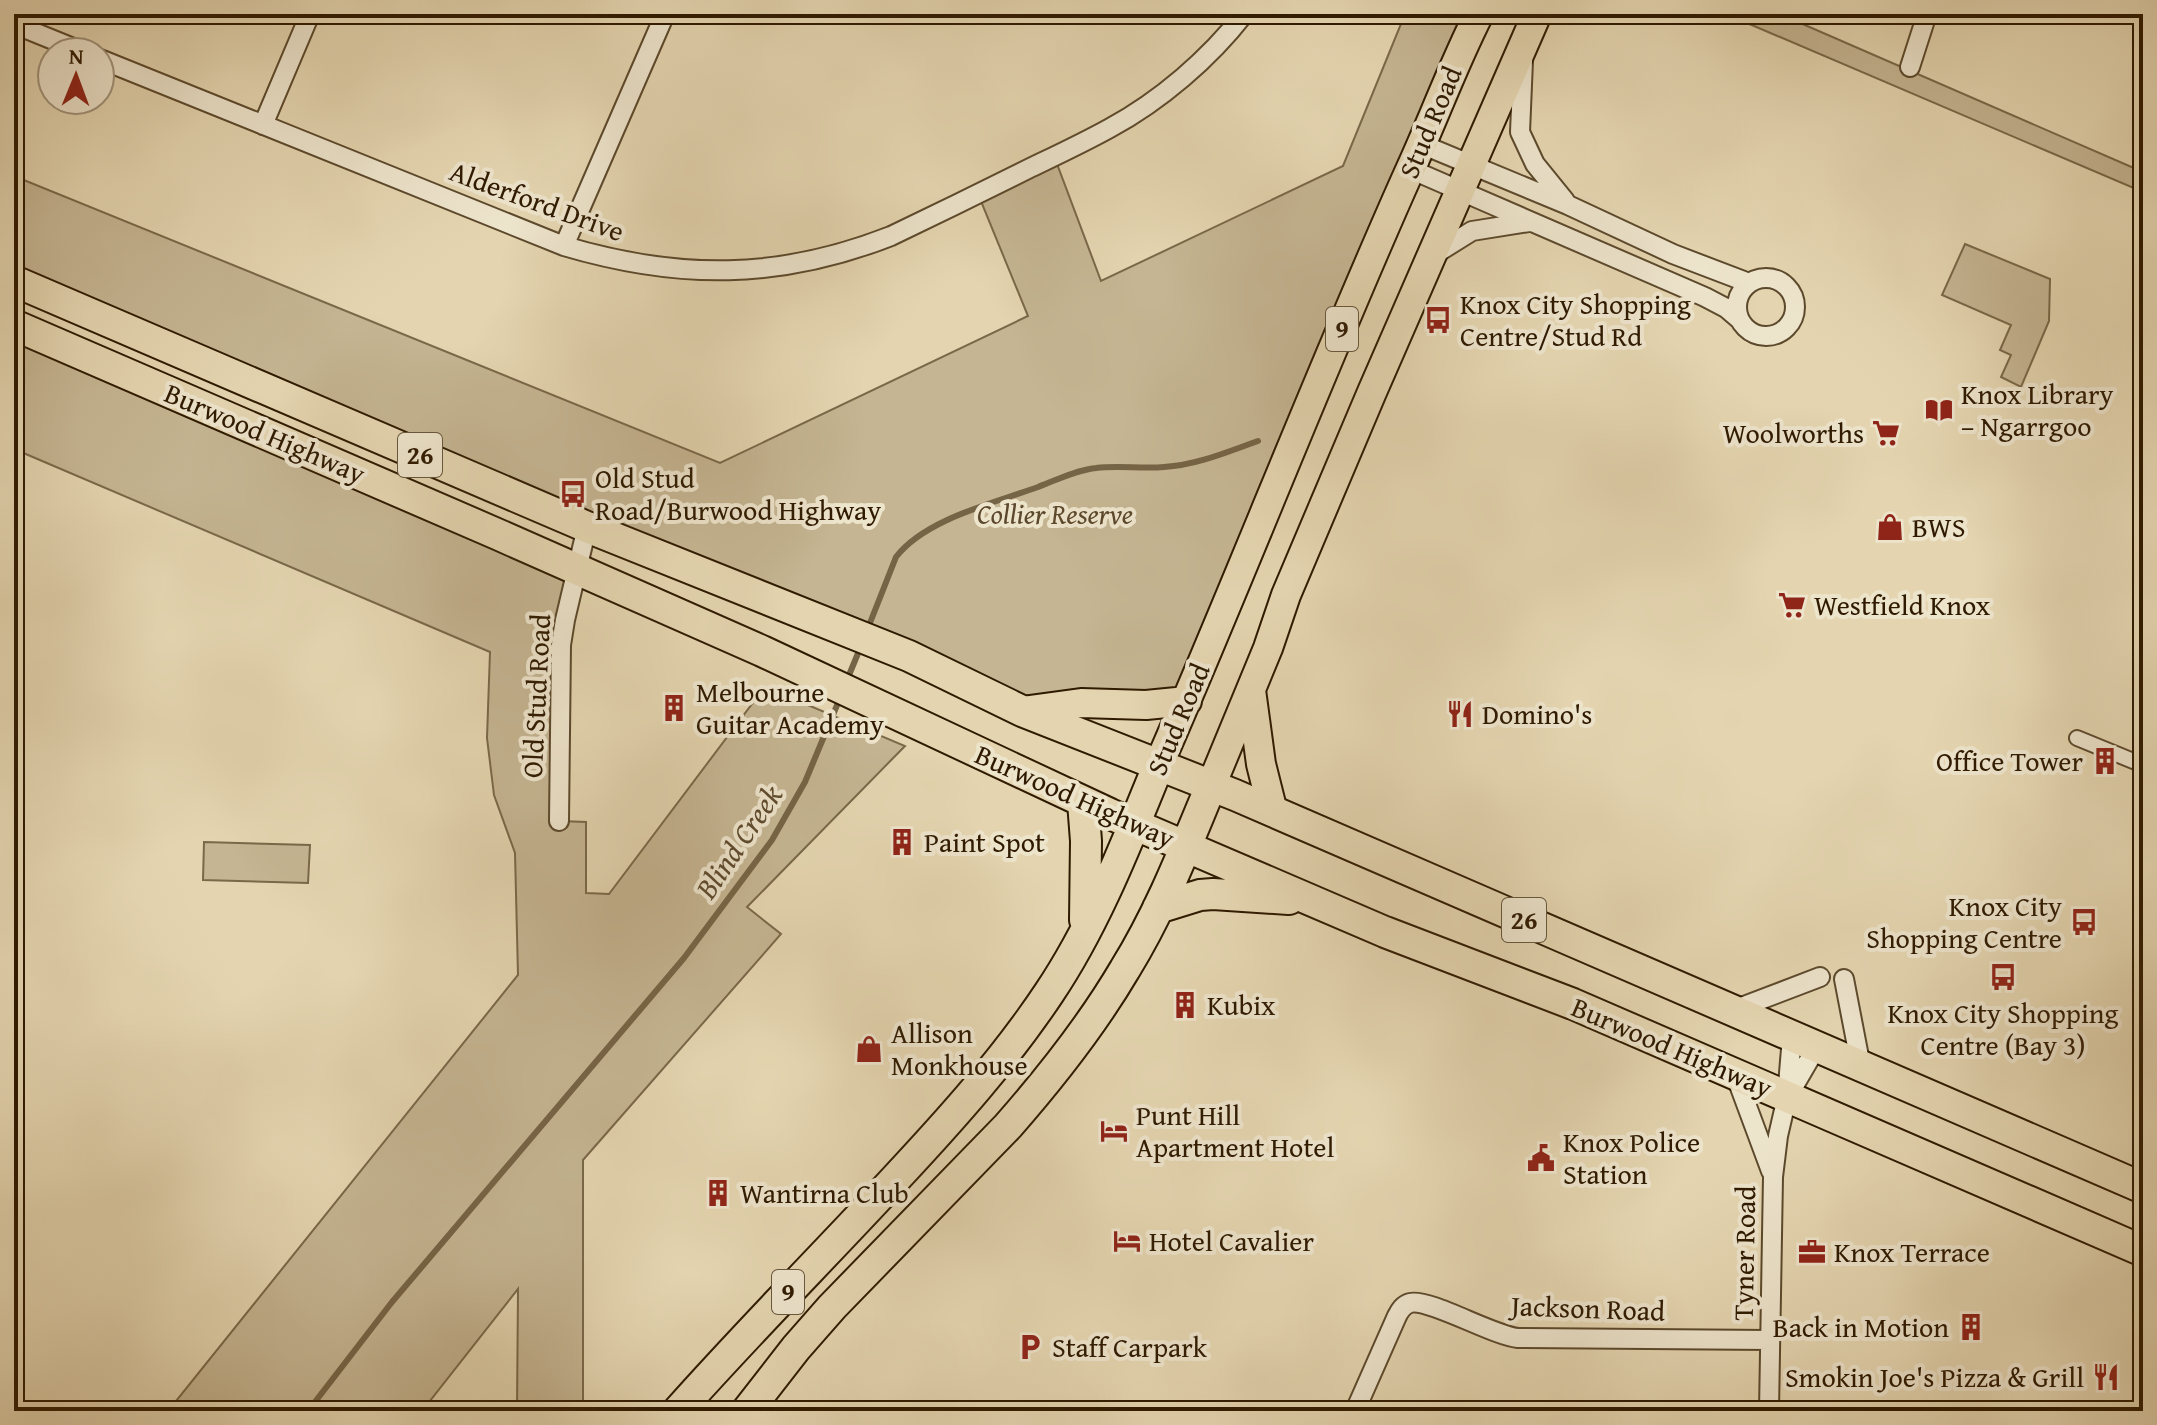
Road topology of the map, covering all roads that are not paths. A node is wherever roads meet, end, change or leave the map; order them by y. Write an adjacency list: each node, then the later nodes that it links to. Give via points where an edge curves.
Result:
1 (310, 14): 12 (street)
2 (665, 14): 17 (street)
3 (1244, 14): 17 (street, Alderford Drive, via 1172,86 1112,127 868,245 776,267 707,271 645,266)
4 (1479, 14): 13 (main road, Stud Road / 9)
5 (1537, 14): 9 (main road, Stud Road / 9)
6 (1927, 14): 11 (street)
7 (14, 24): 8 (street)
8 (44, 36)
9 (1523, 46): 14 (main road, Stud Road / 9); 15 (street, via 1520,132 1535,164)
10 (116, 65): 12 (street, Alderford Drive)
11 (1910, 67)
12 (263, 125): 17 (street, Alderford Drive)
13 (1416, 157): 14 (street); 14 (street); 26 (main road, Stud Road / 9)
14 (1466, 178): 15 (street); 16 (street); 18 (main road, Stud Road / 9)
15 (1568, 205): 20 (street)
16 (1529, 222): 18 (street, via 1472,231); 21 (street, via 1705,297)
17 (564, 246)
18 (1431, 256): 25 (main road, Stud Road / 9)
19 (14, 281): 23 (highway, Burwood Highway / 26)
20 (1749, 283): 21 (street, via 1737,304); 21 (street, via 1767,278 1784,284 1794,298 1794,315 1785,330 1769,336 1752,332)
21 (1740, 320)
22 (14, 325): 24 (highway, Burwood Highway / 26)
23 (587, 527): 24 (street, Old Stud Road); 27 (highway, Burwood Highway / 26, via 925,664)
24 (576, 569): 32 (highway, Burwood Highway / 26); 34 (street, Old Stud Road, via 561,645)
25 (1251, 689): 31 (main road, Stud Road / 9); 33 (main road)
26 (1187, 701): 27 (main road, via 1081,703); 29 (main road, Stud Road / 9)
27 (1022, 711): 29 (highway, Burwood Highway / 26)
28 (2077, 738): 30 (street)
29 (1159, 764): 31 (highway, Burwood Highway / 26); 35 (highway, Stud Road / 9)
30 (2143, 765)
31 (1211, 786): 33 (highway, Burwood Highway / 26); 36 (highway, Stud Road / 9)
32 (1083, 802): 35 (highway, Burwood Highway / 26); 39 (highway)
33 (1273, 812): 42 (highway, Burwood Highway / 26)
34 (559, 821)
35 (1134, 824): 36 (highway, Burwood Highway / 26); 39 (highway, Stud Road / 9)
36 (1186, 846): 37 (highway, Burwood Highway / 26); 38 (highway, Stud Road / 9)
37 (1311, 901): 38 (highway, via 1213,894); 45 (highway, Burwood Highway / 26)
38 (1158, 908): 52 (highway, Stud Road / 9, via 1126,969 1031,1099 832,1307)
39 (1085, 934): 51 (highway, Stud Road / 9, via 1042,1003 953,1117)
40 (1820, 977): 42 (street)
41 (1844, 979): 44 (street)
42 (1731, 1011): 43 (highway, Burwood Highway / 26)
43 (1804, 1043): 44 (highway, Burwood Highway / 26); 46 (street, Tyner Road); 46 (street, Tyner Road)
44 (1861, 1067): 48 (highway, Burwood Highway / 26)
45 (1735, 1074): 46 (highway, Burwood Highway / 26); 47 (street)
46 (1787, 1097): 47 (street, Tyner Road); 49 (highway, Burwood Highway / 26)
47 (1773, 1177): 50 (street, Tyner Road)
48 (2143, 1188)
49 (2143, 1251)
50 (1770, 1340): 53 (street, Jackson Road, via 1518,1338 1425,1303 1410,1303 1400,1310); 54 (street, Tyner Road)
51 (678, 1411)
52 (747, 1411)
53 (1355, 1411)
54 (1769, 1411)

